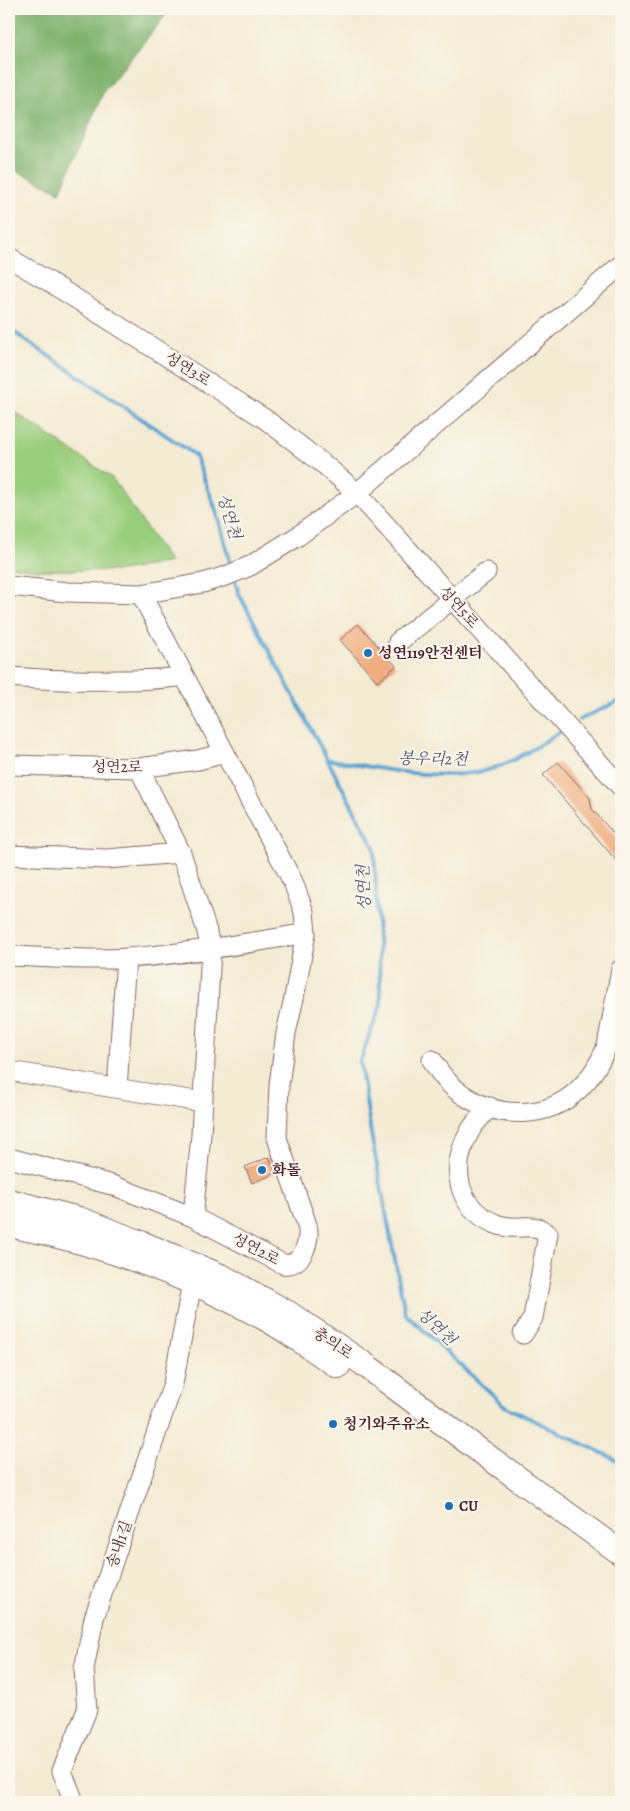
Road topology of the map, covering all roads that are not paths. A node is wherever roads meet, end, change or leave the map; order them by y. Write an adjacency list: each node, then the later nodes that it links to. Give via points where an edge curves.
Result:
1 (9, 258): 3 (street, 성연3로, via 265,419)
2 (621, 265): 3 (street)
3 (357, 493): 6 (street, via 279,549 238,572 193,585); 7 (street, 성연5로)
4 (486, 572): 7 (street)
5 (9, 586): 6 (street)
6 (141, 594): 9 (street, 성연2로)
7 (452, 599): 8 (street); 14 (street, 성연5로)
8 (398, 642)
9 (184, 676): 10 (street, via 114,680); 11 (street, 성연2로)
10 (9, 678)
11 (225, 753): 13 (street, 성연2로); 17 (street, 성연2로, via 300,897)
12 (9, 765): 13 (street, 성연2로)
13 (139, 768): 15 (street)
14 (621, 788)
15 (180, 853): 16 (street, via 107,859); 18 (street)
16 (9, 856)
17 (306, 933): 18 (street); 31 (street, 성연2로, via 286,1033 279,1085 277,1138 307,1225 309,1238 306,1247 296,1261 283,1264)
18 (211, 950): 20 (street); 27 (street)
19 (9, 956): 20 (street)
20 (126, 958): 26 (street)
21 (621, 969): 23 (street)
22 (621, 1032): 23 (street)
23 (607, 1046): 28 (street, via 587,1081 553,1107 526,1113)
24 (432, 1060): 28 (street, via 450,1085)
25 (9, 1071): 26 (street)
26 (117, 1088): 27 (street)
27 (202, 1102): 31 (street)
28 (490, 1107): 34 (street, via 466,1139 460,1159 459,1181 467,1201 490,1220 514,1228 537,1228 548,1234 533,1318)
29 (9, 1158): 31 (street, 성연2로, via 112,1185)
30 (9, 1201): 35 (main road, 충의로, via 79,1219 141,1243 223,1277 288,1313 364,1364)
31 (193, 1217)
32 (9, 1225): 33 (main road, 충의로, via 88,1245)
33 (192, 1283): 36 (main road, 충의로, via 270,1321 345,1371); 37 (street, 송내1길, via 173,1384 94,1618 84,1669 87,1710 62,1771)
34 (523, 1334)
35 (621, 1553)
36 (621, 1570)
37 (74, 1802)

